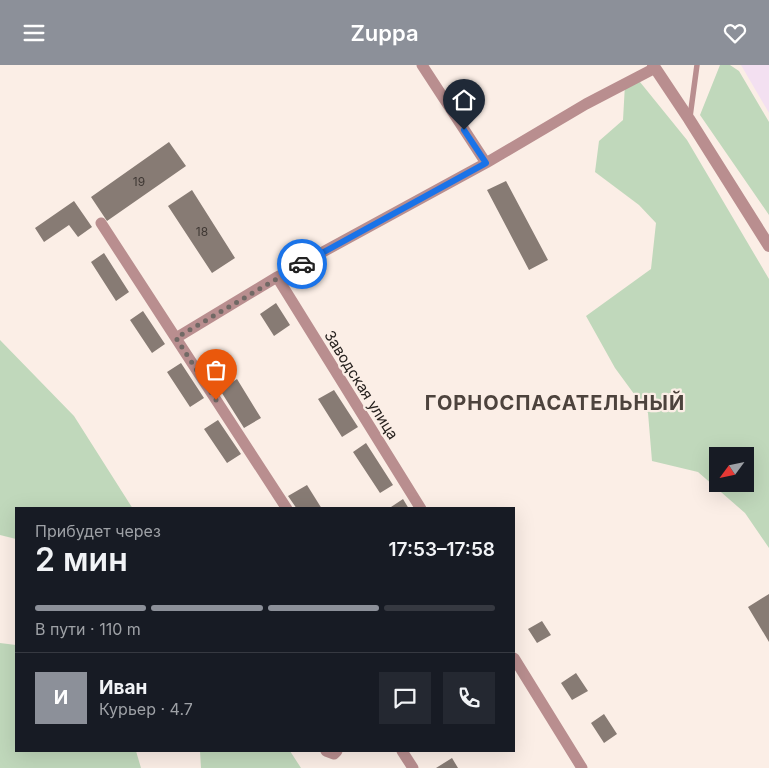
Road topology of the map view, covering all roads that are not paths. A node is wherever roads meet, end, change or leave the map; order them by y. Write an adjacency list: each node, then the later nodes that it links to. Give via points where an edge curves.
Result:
1 (422, 65): 5 (street)
2 (696, 65): 4 (lane)
3 (654, 66): 4 (street); 5 (street)
4 (690, 119): 7 (street)
5 (486, 163): 8 (street)
6 (101, 223): 9 (street)
7 (769, 246)
8 (277, 277): 9 (street); 11 (street, Заводская улица)
9 (176, 338): 10 (street)
10 (286, 507)
11 (420, 507)
12 (515, 660): 15 (street)
13 (403, 752): 14 (street)
14 (413, 768)
15 (582, 768)

